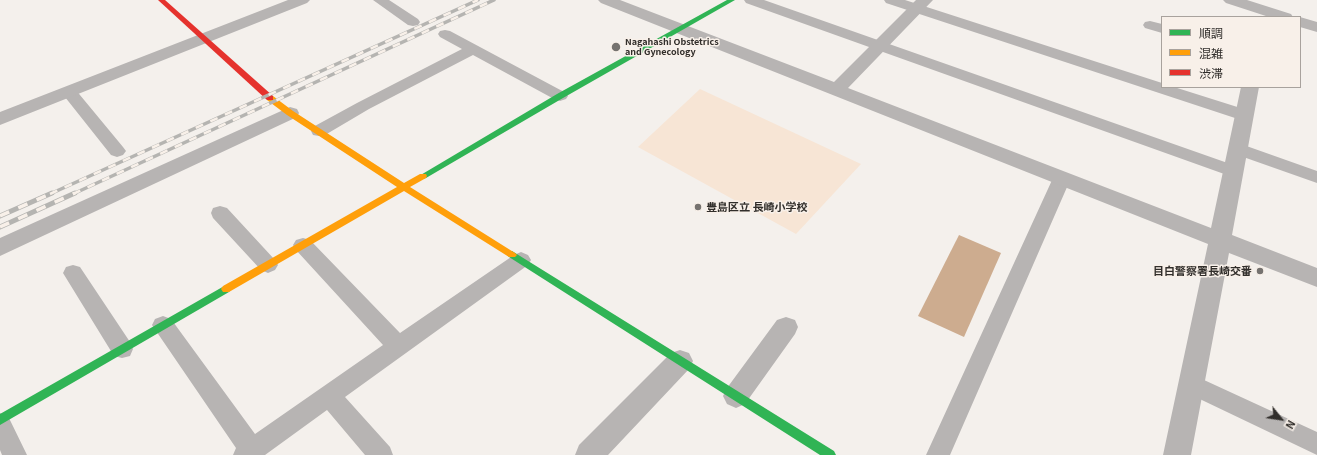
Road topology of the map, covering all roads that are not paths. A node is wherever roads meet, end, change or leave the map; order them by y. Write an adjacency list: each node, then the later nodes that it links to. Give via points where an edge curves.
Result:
1 (161, 0): 17 (street)
2 (302, 0): 17 (street)
3 (380, 0): 12 (lane)
4 (606, 0): 15 (street)
5 (732, 0): 15 (street)
6 (751, 0): 18 (lane)
7 (891, 0): 9 (lane)
8 (1231, 0): 10 (street)
9 (921, 4): 18 (street); 20 (lane)
10 (1269, 9): 11 (street)
11 (1283, 16)
12 (413, 22)
13 (1301, 22): 14 (street)
14 (1317, 27)
15 (680, 29): 23 (street); 25 (street)
16 (445, 34): 19 (lane)
17 (204, 38): 24 (street); 26 (street, via 267,96)
18 (880, 45): 23 (street); 32 (lane)
19 (473, 49): 25 (lane); 29 (lane)
20 (1161, 86)
21 (1165, 88): 27 (lane)
22 (1250, 88): 27 (street)
23 (836, 90): 34 (street)
24 (69, 92): 28 (street); 31 (lane)
25 (560, 96): 35 (street)
26 (290, 112): 29 (street); 39 (street)
27 (1244, 115): 30 (street)
28 (0, 119)
29 (319, 131): 35 (street)
30 (1238, 149): 32 (street); 33 (lane)
31 (116, 151)
32 (1233, 171): 37 (street)
33 (1317, 177)
34 (1062, 178): 37 (street); 60 (lane)
35 (404, 187): 38 (street); 40 (street)
36 (220, 212): 41 (lane)
37 (1220, 240): 43 (street); 49 (street)
38 (302, 245): 41 (street); 46 (lane)
39 (0, 248)
40 (521, 260): 46 (lane); 48 (street)
41 (268, 265): 44 (street)
42 (73, 273): 47 (lane)
43 (1317, 278)
44 (163, 325): 47 (street); 55 (lane)
45 (786, 327): 51 (street)
46 (399, 347): 50 (lane)
47 (122, 349): 52 (street)
48 (680, 361): 51 (street); 58 (street)
49 (1192, 384): 54 (lane); 61 (street)
50 (329, 396): 55 (lane); 57 (lane)
51 (736, 396): 59 (street)
52 (0, 420)
53 (0, 424): 56 (lane)
54 (1317, 444)
55 (249, 453)
56 (14, 455)
57 (381, 455)
58 (589, 455)
59 (830, 455)
60 (938, 455)
61 (1177, 455)

